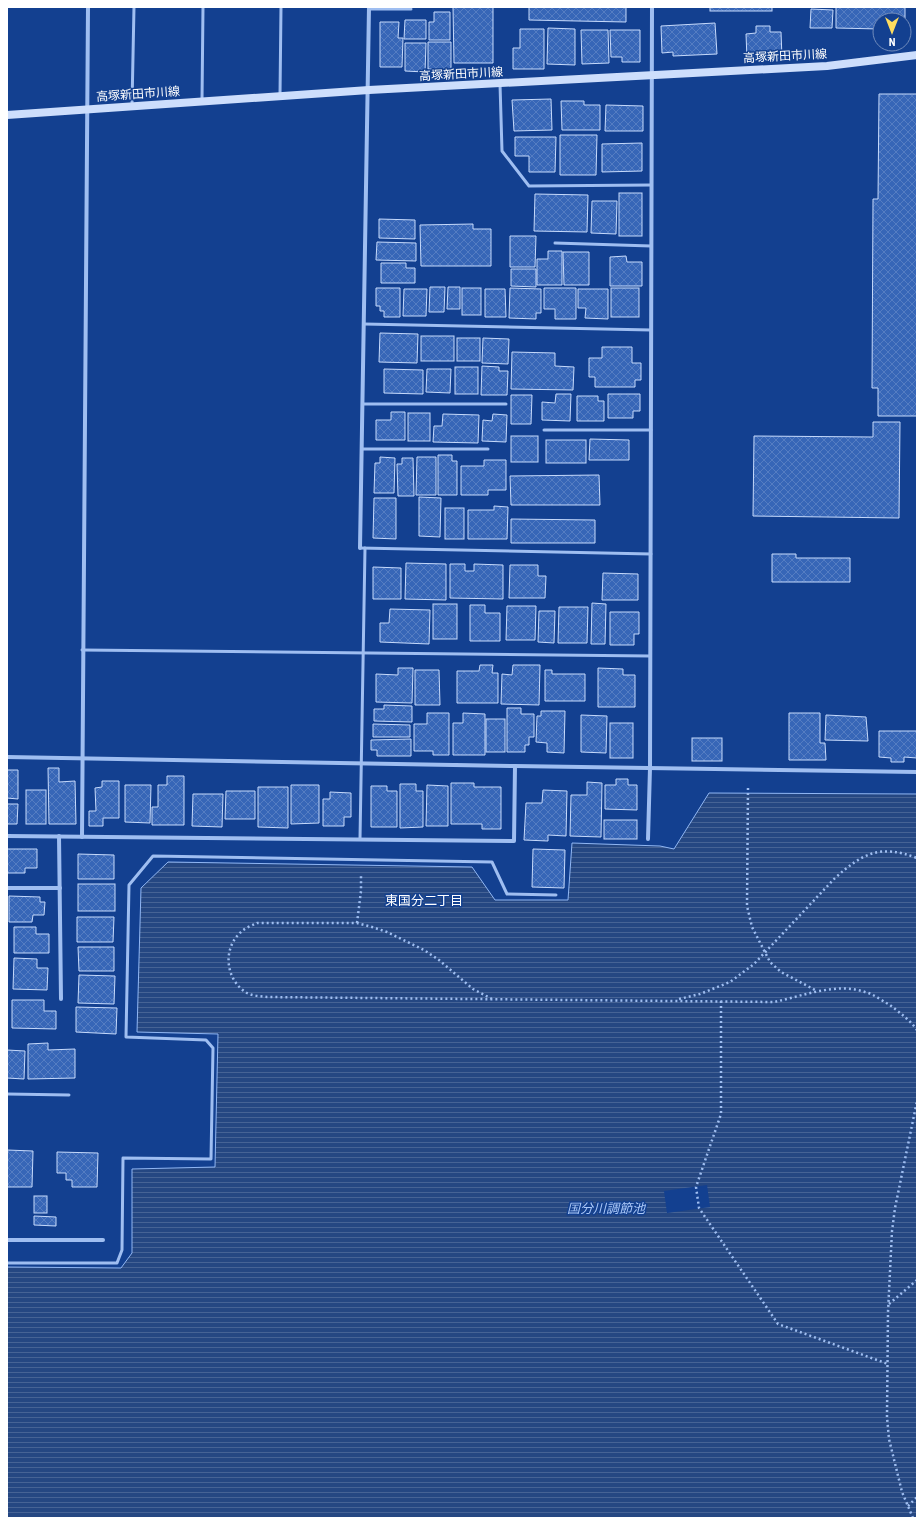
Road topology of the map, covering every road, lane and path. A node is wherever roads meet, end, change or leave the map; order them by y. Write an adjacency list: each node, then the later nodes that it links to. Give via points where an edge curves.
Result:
1 (88, 7): 15 (street)
2 (134, 7): 14 (lane)
3 (203, 7): 13 (lane)
4 (281, 7): 12 (lane)
5 (652, 7): 9 (street)
6 (369, 8): 7 (lane); 11 (street)
7 (411, 8)
8 (917, 56): 9 (main road, 高塚新田市川線, via 827,66)
9 (651, 76): 10 (main road, 高塚新田市川線); 17 (street)
10 (500, 84): 11 (main road, 高塚新田市川線); 17 (lane, via 502,151 529,186)
11 (369, 90): 12 (main road, 高塚新田市川線); 20 (street)
12 (280, 96): 13 (main road, 高塚新田市川線)
13 (202, 102): 14 (main road, 高塚新田市川線)
14 (132, 106): 15 (main road, 高塚新田市川線)
15 (87, 110): 16 (main road, 高塚新田市川線); 31 (street)
16 (7, 115)
17 (651, 185): 19 (street)
18 (555, 244): 19 (lane)
19 (651, 246): 21 (street)
20 (364, 324): 21 (lane); 22 (street)
21 (651, 330): 25 (street)
22 (363, 404): 23 (lane); 26 (street)
23 (506, 404)
24 (544, 430): 25 (lane)
25 (651, 430): 30 (street)
26 (362, 449): 27 (lane); 28 (street)
27 (488, 449)
28 (360, 548): 29 (lane)
29 (365, 548): 30 (lane); 32 (lane)
30 (651, 554): 33 (street)
31 (82, 650): 32 (lane); 35 (street)
32 (363, 653): 33 (lane); 36 (lane)
33 (650, 656): 38 (street)
34 (7, 756): 35 (street)
35 (81, 758): 36 (street); 43 (street)
36 (361, 762): 37 (street); 44 (lane)
37 (515, 766): 38 (street); 44 (street, via 514,841)
38 (650, 768): 39 (street); 45 (street)
39 (917, 772)
40 (748, 788): 52 (path, via 748,906 752,927)
41 (7, 836): 42 (street)
42 (59, 836): 43 (street); 49 (street)
43 (82, 837): 44 (street)
44 (360, 839)
45 (648, 839)
46 (917, 858): 52 (path, via 883,850 865,855 835,878)
47 (361, 867): 51 (path)
48 (7, 888): 49 (street)
49 (60, 888): 54 (street)
50 (556, 895): 64 (lane, via 507,894 492,862 153,856 129,885 126,1037 206,1040 213,1048 211,1159 123,1158 122,1250 116,1263)
51 (357, 923): 55 (path, via 387,932 424,950 473,989); 55 (path, via 257,923 239,934 231,945 228,961 230,974 245,992 256,996)
52 (765, 953): 53 (path, via 781,972); 56 (path, via 730,982 700,994)
53 (818, 992): 57 (path, via 774,1002); 58 (path, via 851,989 865,992 901,1014)
54 (61, 998)
55 (492, 998): 56 (path)
56 (674, 1000): 57 (path)
57 (721, 1001): 67 (path, via 721,1114 696,1187 699,1208 778,1324)
58 (917, 1030)
59 (7, 1094): 60 (lane)
60 (69, 1095)
61 (917, 1101): 66 (path, via 895,1208)
62 (7, 1240): 63 (street)
63 (103, 1240)
64 (7, 1263)
65 (917, 1280): 66 (path)
66 (888, 1305): 67 (path)
67 (888, 1364): 69 (path, via 889,1439)
68 (917, 1497): 69 (path)
69 (908, 1506): 70 (path)
70 (913, 1518)

